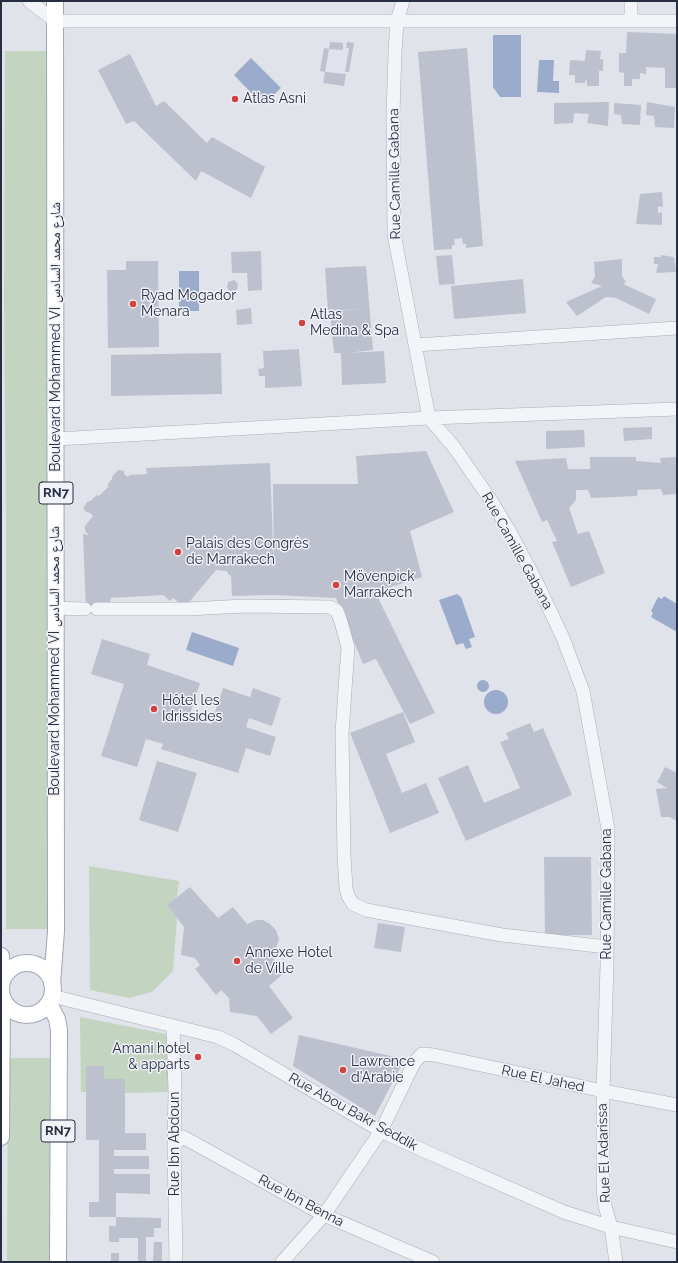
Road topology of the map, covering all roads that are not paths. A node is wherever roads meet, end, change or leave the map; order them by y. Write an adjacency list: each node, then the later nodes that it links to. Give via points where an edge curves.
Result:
1 (29, 1): 6 (street)
2 (55, 1): 6 (main road, Boulevard Mohammed VI شارع محمد السادس / RN7)
3 (403, 1): 7 (street, Rue Camille Gabana)
4 (631, 1): 5 (street)
5 (632, 20): 7 (street); 8 (street)
6 (55, 21): 7 (street); 13 (main road, Boulevard Mohammed VI شارع محمد السادس / RN7)
7 (397, 21): 10 (street, Rue Camille Gabana, via 393,114 394,234)
8 (677, 21)
9 (677, 328): 10 (street)
10 (415, 345): 12 (street, Rue Camille Gabana)
11 (677, 409): 12 (street)
12 (429, 418): 13 (street); 15 (street, Rue Camille Gabana, via 472,472 510,532 564,638 583,691 608,829)
13 (56, 439): 14 (main road, Boulevard Mohammed VI شارع محمد السادس / RN7)
14 (55, 608): 15 (street, via 187,609 244,606 330,607 337,611 348,647 342,733 344,849 346,888 353,904 366,910 502,935); 18 (main road, Boulevard Mohammed VI شارع محمد السادس / RN7, via 56,930)
15 (607, 947): 21 (street, Rue Camille Gabana)
16 (1, 956): 17 (main road)
17 (3, 979): 18 (main road, RN7, via 12,968 20,964 42,968 49,975); 19 (main road)
18 (51, 994): 19 (main road, via 44,1009 26,1015 11,1009); 20 (street, Rue Abou Bakr Seddik); 29 (main road, Boulevard Mohammed VI شارع محمد السادس / RN7, via 59,1030)
19 (2, 996): 24 (main road)
20 (173, 1026): 23 (street, Rue Abou Bakr Seddik, via 226,1041); 25 (street, Rue Ibn Abdoun)
21 (602, 1091): 22 (street, Rue El Jahed); 23 (street, Rue El Jahed, via 422,1054 414,1063); 27 (street, Rue El Adarissa, via 605,1206)
22 (677, 1104)
23 (381, 1131): 26 (street); 27 (street, Rue Abou Bakr Seddik, via 564,1212)
24 (1, 1137)
25 (174, 1145): 26 (street, Rue Ibn Benna, via 183,1137); 30 (street, Rue Ibn Abdoun)
26 (324, 1215): 31 (street); 32 (street, Rue Ibn Benna)
27 (611, 1227): 28 (street, Rue Abou Bakr Seddik); 33 (street, Rue El Adarissa)
28 (677, 1242)
29 (58, 1262)
30 (176, 1262)
31 (282, 1262)
32 (433, 1262)
33 (616, 1262)

